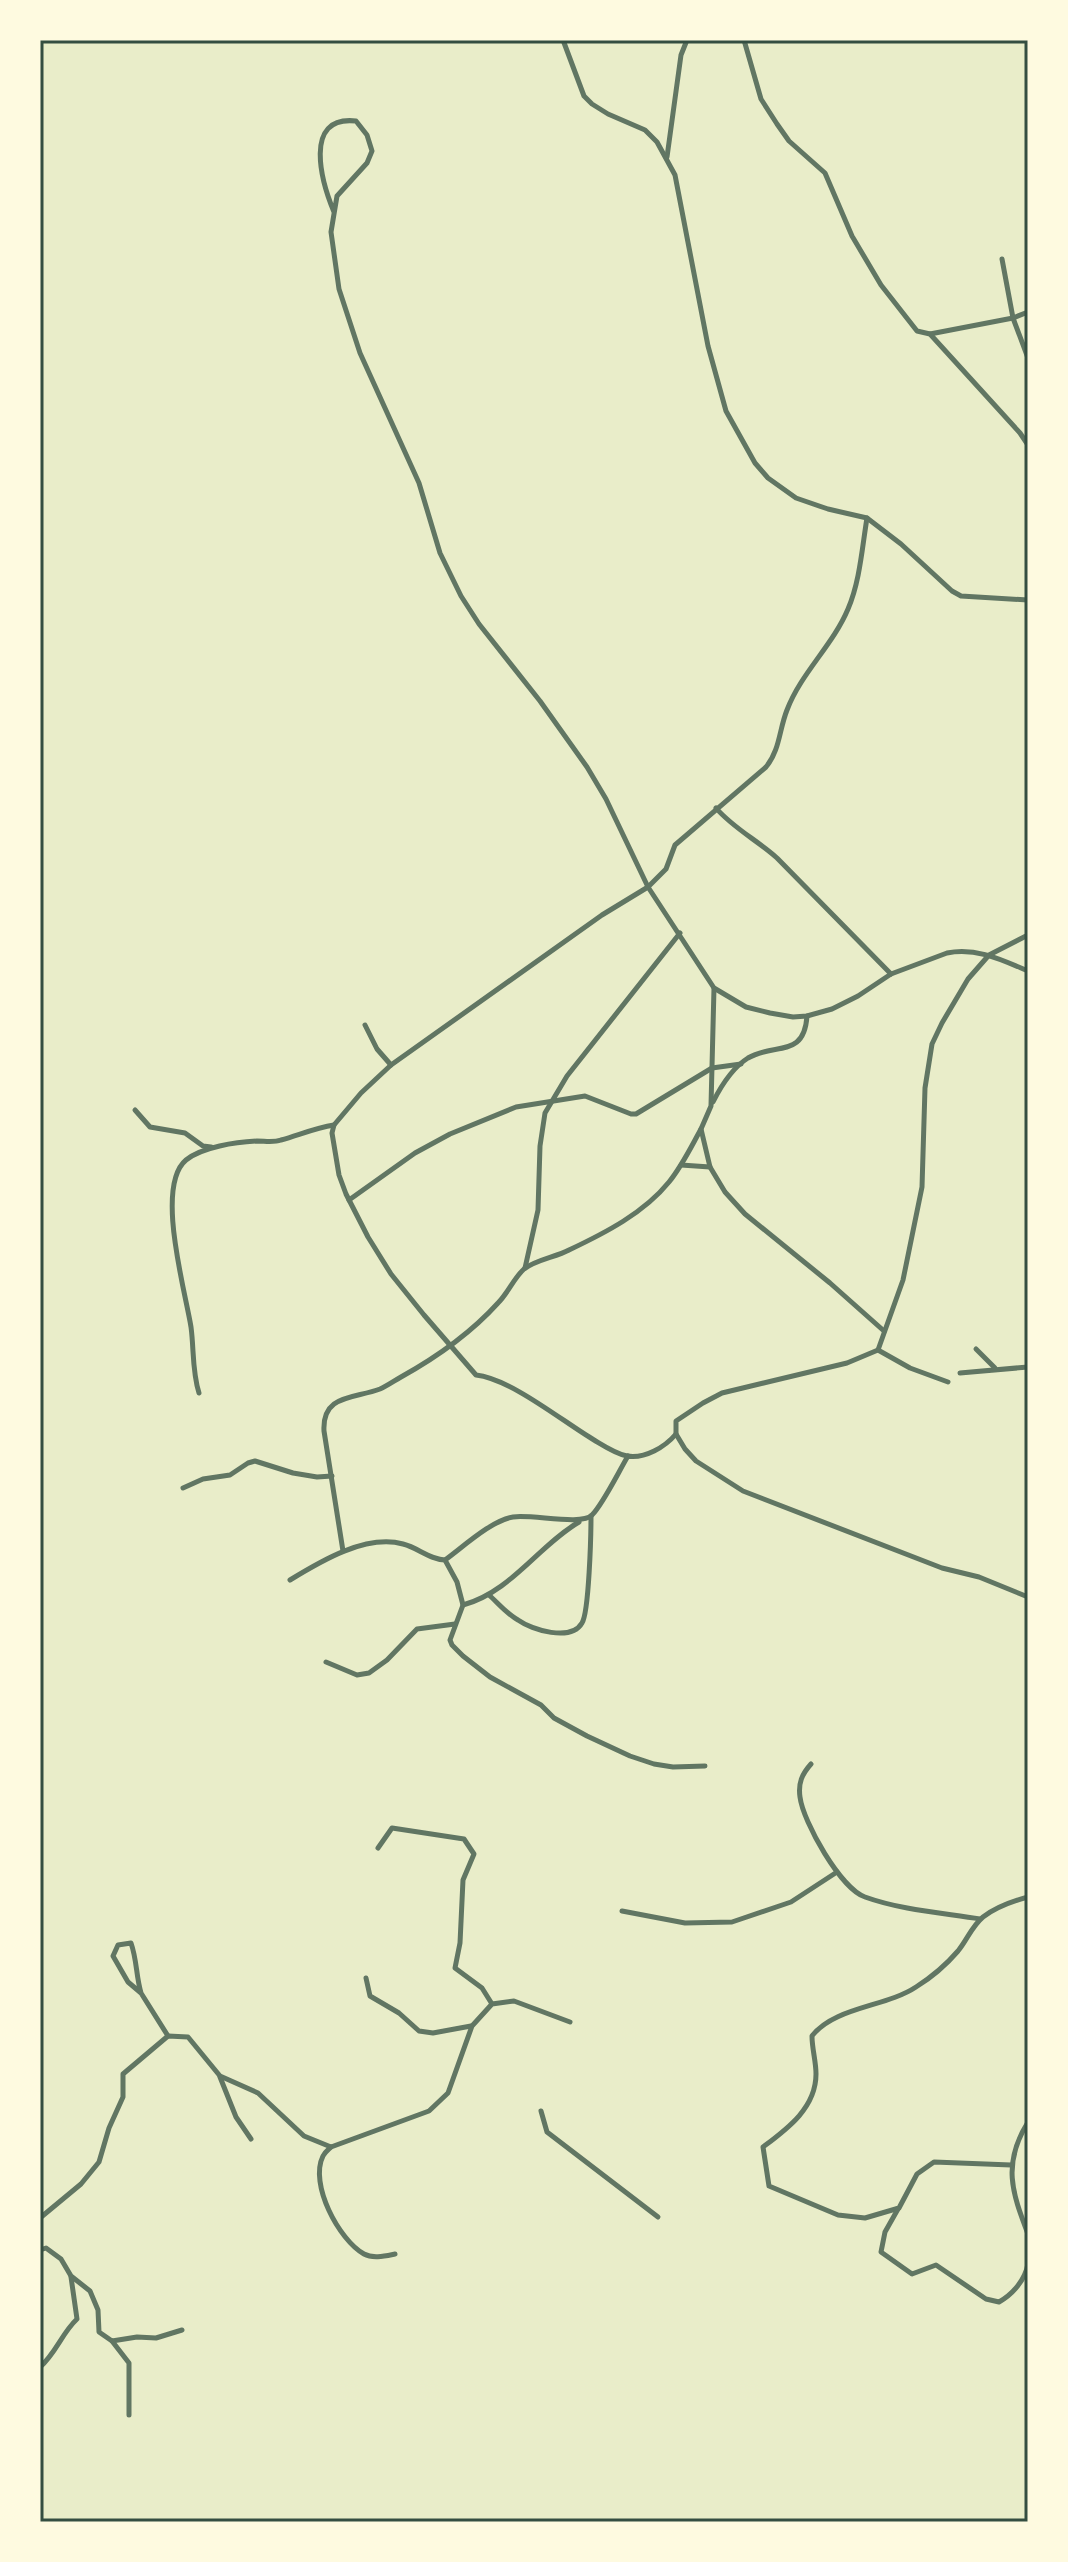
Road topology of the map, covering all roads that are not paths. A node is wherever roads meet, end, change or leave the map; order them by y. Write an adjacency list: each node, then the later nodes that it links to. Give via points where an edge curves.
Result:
1 (563, 40): 4 (street, via 584,96 608,114 645,130)
2 (687, 40): 4 (street)
3 (744, 40): 9 (street, via 761,99 789,141 829,179 852,236 881,285 917,331)
4 (667, 158): 12 (street, via 675,175 710,356 743,446 768,478 796,498)
5 (334, 212): 5 (street, via 337,196 372,151 356,121 335,122 320,149); 15 (street, via 332,244 345,310 419,483 449,574 479,624 587,767)
6 (1002, 259): 8 (street)
7 (1028, 312): 8 (street)
8 (1013, 318): 9 (street); 10 (street)
9 (930, 334): 11 (street)
10 (1028, 358)
11 (1028, 445)
12 (867, 518): 13 (street, via 961,596); 14 (street, via 848,610 786,711 773,757)
13 (1028, 600)
14 (716, 808): 15 (street, via 675,845 666,869); 20 (street, via 777,858)
15 (648, 887): 16 (street); 25 (street)
16 (680, 933): 21 (street); 27 (street)
17 (1028, 935): 18 (street)
18 (989, 955): 19 (street); 20 (street, via 947,953); 37 (street, via 968,979 932,1044 922,1187 903,1280)
19 (1028, 971)
20 (891, 974): 22 (street, via 832,1009)
21 (714, 988): 22 (street, via 746,1007); 26 (street)
22 (807, 1016): 24 (street, via 800,1040)
23 (365, 1025): 25 (street)
24 (741, 1064): 26 (street); 28 (street)
25 (391, 1065): 30 (street)
26 (712, 1068): 27 (street, via 636,1114 585,1096); 28 (street)
27 (551, 1101): 35 (street, via 516,1107 450,1134); 36 (street, via 540,1146 538,1210)
28 (711, 1106): 31 (street)
29 (135, 1110): 32 (street, via 150,1127 185,1133)
30 (334, 1125): 32 (street, via 279,1141); 35 (street, via 339,1175)
31 (701, 1129): 33 (street); 34 (street)
32 (216, 1148): 45 (street, via 187,1159 172,1187)
33 (681, 1165): 34 (street); 36 (street, via 654,1198 614,1227)
34 (710, 1167): 37 (street, via 745,1214)
35 (349, 1200): 38 (street, via 391,1274)
36 (524, 1268): 38 (street, via 501,1301)
37 (884, 1331): 40 (street)
38 (451, 1346): 47 (street, via 476,1375 509,1386); 48 (street, via 380,1389 329,1408 323,1421)
39 (976, 1349): 42 (street)
40 (878, 1350): 44 (street); 46 (street, via 847,1363 722,1393 676,1421)
41 (1028, 1367): 42 (street)
42 (997, 1369): 43 (street)
43 (960, 1373)
44 (948, 1382)
45 (199, 1393)
46 (676, 1434): 47 (street, via 643,1455); 56 (street, via 696,1461 743,1491)
47 (628, 1456): 50 (street)
48 (332, 1476): 49 (street, via 293,1473 255,1461 230,1475); 52 (street)
49 (183, 1488)
50 (591, 1516): 51 (street); 55 (street, via 586,1609 578,1628 563,1633 524,1624)
51 (580, 1521): 53 (street, via 510,1517); 55 (street)
52 (343, 1551): 53 (street, via 392,1542); 54 (street)
53 (445, 1560): 57 (street)
54 (290, 1580)
55 (489, 1595): 57 (street)
56 (1028, 1597)
57 (463, 1605): 58 (street)
58 (456, 1624): 59 (street, via 417,1629 387,1660 360,1676); 61 (street, via 450,1640 463,1656 554,1718 630,1756 673,1767)
59 (326, 1662)
60 (811, 1764): 63 (street, via 802,1775 800,1799)
61 (705, 1766)
62 (378, 1848): 69 (street, via 392,1828 464,1839 474,1854 463,1880 455,1968 482,1988)
63 (837, 1872): 65 (street, via 791,1902 732,1922 685,1923); 66 (street, via 864,1897)
64 (1028, 1897): 66 (street)
65 (622, 1911)
66 (980, 1919): 79 (street, via 949,1960 914,1989 818,2028 812,2036 816,2076 808,2102 792,2125 763,2147 769,2186 838,2215 865,2218)
67 (366, 1978): 71 (street, via 370,1996 419,2031)
68 (141, 1993): 68 (street, via 113,1956 118,1945 131,1943); 72 (street)
69 (492, 2004): 70 (street, via 514,2001); 71 (street)
70 (570, 2022)
71 (472, 2026): 77 (street, via 448,2093 429,2111)
72 (168, 2036): 73 (street, via 188,2037); 81 (street, via 123,2074 123,2097 99,2162)
73 (220, 2076): 76 (street); 77 (street, via 258,2093 304,2136)
74 (541, 2111): 80 (street, via 547,2132)
75 (1028, 2122): 78 (street)
76 (251, 2139)
77 (331, 2147): 84 (street, via 322,2156 320,2182 328,2213 364,2254)
78 (1011, 2165): 79 (street, via 934,2162 917,2174); 82 (street, via 1013,2195)
79 (899, 2208): 85 (street, via 881,2252 912,2274 936,2265 999,2302 1010,2296)
80 (658, 2217)
81 (40, 2218)
82 (1028, 2234)
83 (40, 2250): 86 (street, via 46,2248 61,2259)
84 (395, 2254)
85 (1028, 2264)
86 (71, 2276): 88 (street, via 90,2291 99,2332); 89 (street, via 77,2319)
87 (182, 2330): 88 (street)
88 (112, 2341): 90 (street, via 129,2363)
89 (40, 2367)
90 (129, 2415)

